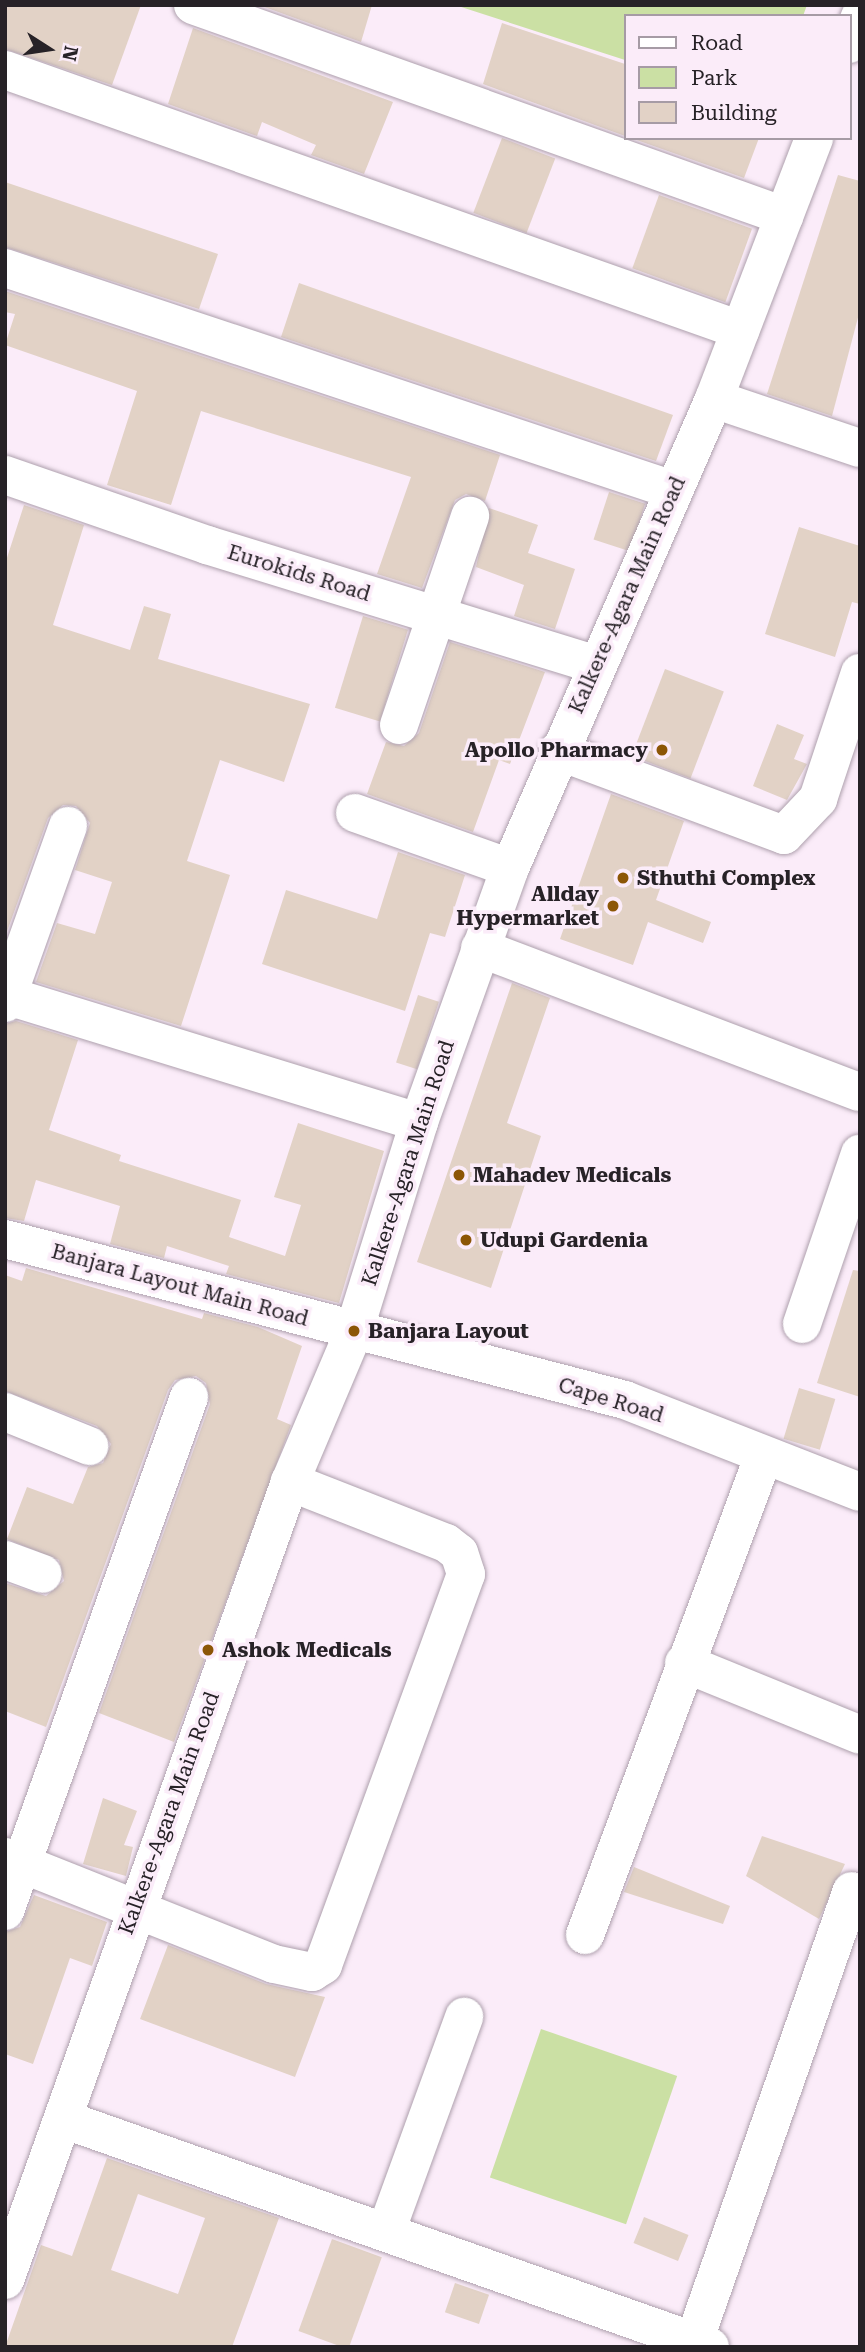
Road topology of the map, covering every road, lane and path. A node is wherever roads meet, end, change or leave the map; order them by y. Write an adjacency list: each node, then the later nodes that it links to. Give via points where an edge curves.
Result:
1 (193, 5): 6 (street)
2 (860, 17): 3 (street)
3 (851, 39)
4 (5, 70): 8 (street)
5 (813, 140): 6 (street, Kalkere-Agara Main Road)
6 (784, 216): 8 (street, Kalkere-Agara Main Road)
7 (6, 272): 12 (street)
8 (740, 330): 9 (street, Kalkere-Agara Main Road)
9 (715, 399): 10 (street); 12 (street, Kalkere-Agara Main Road)
10 (860, 448)
11 (5, 475): 14 (street, Eurokids Road)
12 (673, 490): 15 (street, Kalkere-Agara Main Road)
13 (470, 516): 14 (street)
14 (436, 615): 15 (street, Eurokids Road); 17 (street)
15 (595, 664): 18 (street, Kalkere-Agara Main Road)
16 (860, 673): 18 (street, via 818,799 784,835)
17 (399, 724)
18 (558, 751): 21 (street, Kalkere-Agara Main Road)
19 (355, 813): 21 (street)
20 (68, 826): 23 (street)
21 (510, 868): 22 (street, Kalkere-Agara Main Road)
22 (480, 948): 24 (street); 25 (street, Kalkere-Agara Main Road)
23 (6, 998): 25 (street)
24 (860, 1092)
25 (419, 1122): 30 (street, Kalkere-Agara Main Road)
26 (860, 1154): 27 (street)
27 (854, 1192): 29 (street)
28 (5, 1239): 30 (street, Banjara Layout Main Road)
29 (802, 1324)
30 (355, 1331): 34 (street, Cape Road, via 625,1400); 35 (street, Kalkere-Agara Main Road)
31 (189, 1396): 41 (street)
32 (5, 1412): 33 (street)
33 (89, 1446)
34 (764, 1455): 36 (street, Cape Road); 39 (street)
35 (290, 1482): 43 (street, Kalkere-Agara Main Road); 43 (street, via 446,1543 464,1563 460,1602 323,1965 312,1972 274,1964)
36 (860, 1492)
37 (5, 1560): 38 (street)
38 (43, 1574)
39 (684, 1662): 40 (street); 45 (street)
40 (860, 1735)
41 (13, 1860): 43 (street); 44 (street)
42 (852, 1891): 50 (street)
43 (135, 1906): 47 (street, Kalkere-Agara Main Road)
44 (5, 1911)
45 (585, 1935)
46 (464, 2017): 48 (street)
47 (62, 2119): 48 (street); 49 (street, Kalkere-Agara Main Road)
48 (387, 2229): 50 (street)
49 (5, 2280)
50 (699, 2345)

